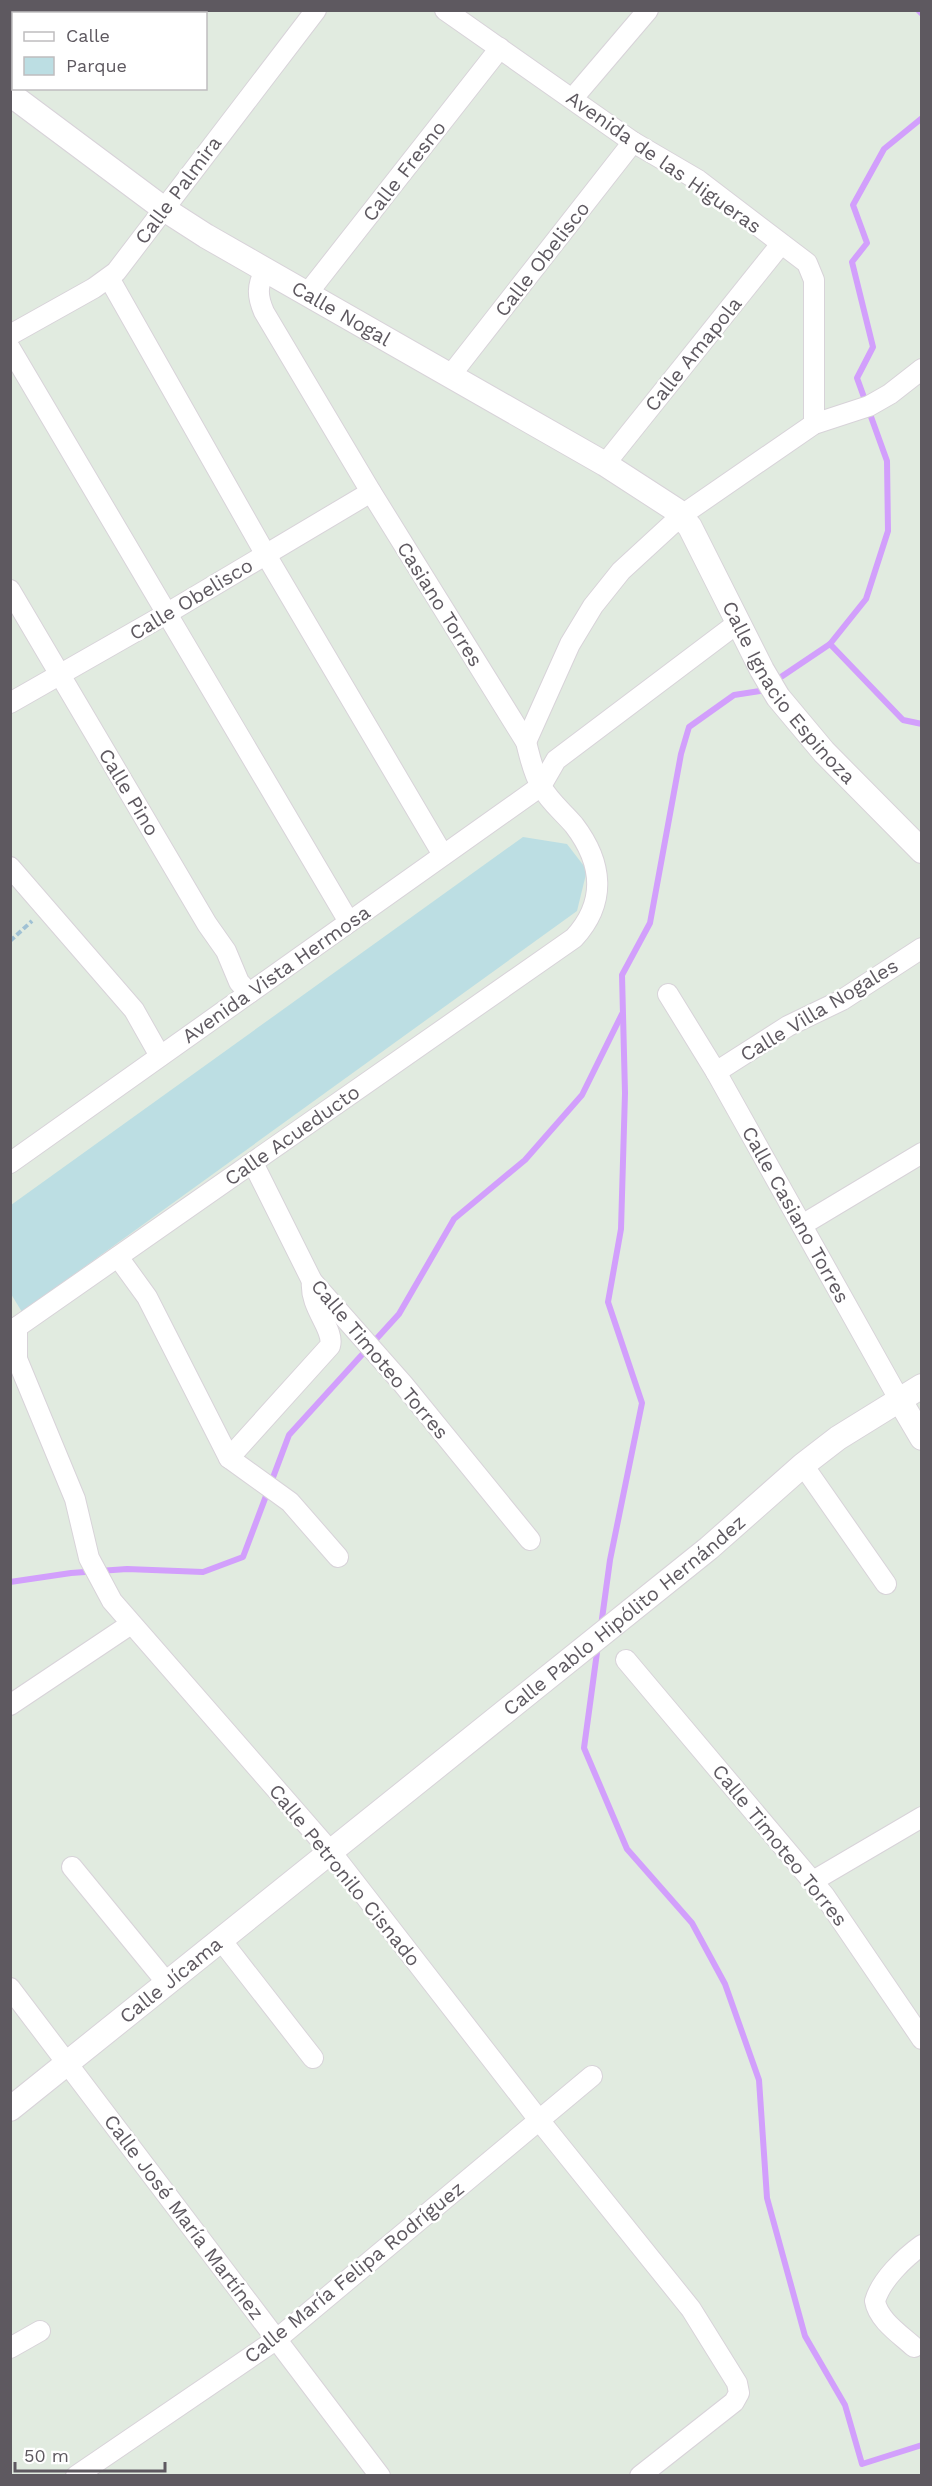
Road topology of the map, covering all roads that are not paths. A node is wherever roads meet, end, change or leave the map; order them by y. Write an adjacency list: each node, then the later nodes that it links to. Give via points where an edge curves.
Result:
1 (316, 10): 8 (street, Calle Palmira)
2 (445, 10): 4 (street, Avenida de las Higueras)
3 (648, 10): 6 (street)
4 (500, 48): 6 (street, Avenida de las Higueras); 12 (street, Calle Fresno)
5 (10, 94): 8 (street, Calle Nogal)
6 (573, 98): 7 (street, Avenida de las Higueras)
7 (633, 142): 9 (street, Avenida de las Higueras, via 698,180); 16 (street, Calle Obelisco)
8 (164, 209): 10 (street, Calle Nogal); 11 (street, Calle Palmira)
9 (781, 244): 17 (street, Avenida de las Higueras, via 801,258 813,274); 18 (street, Calle Amapola)
10 (265, 270): 12 (street, Calle Nogal); 19 (street, Casiano Torres, via 258,294 264,312)
11 (109, 278): 13 (street, Calle Palmira); 21 (street)
12 (307, 294): 16 (street, Calle Nogal)
13 (10, 334)
14 (10, 348): 23 (street)
15 (921, 369): 17 (street, via 866,408)
16 (450, 376): 18 (street, Calle Nogal)
17 (814, 424): 20 (street)
18 (605, 464): 20 (street, Calle Nogal)
19 (371, 492): 21 (street, Calle Obelisco); 27 (street, Casiano Torres)
20 (682, 515): 24 (street, Calle Ignacio Espinoza); 27 (street, via 621,571 593,606 570,644)
21 (266, 555): 23 (street, Calle Obelisco); 30 (street)
22 (10, 590): 25 (street, Calle Pino)
23 (166, 614): 25 (street, Calle Obelisco); 32 (street)
24 (739, 622): 28 (street, via 556,760); 29 (street, Calle Ignacio Espinoza, via 777,696 824,752)
25 (60, 675): 26 (street, Calle Obelisco); 35 (street, Calle Pino)
26 (10, 703)
27 (526, 742): 28 (street, Casiano Torres)
28 (541, 786): 30 (street, Avenida Vista Hermosa); 33 (street, Casiano Torres, via 584,839 598,870 591,915)
29 (921, 851)
30 (443, 855): 32 (street, Avenida Vista Hermosa)
31 (10, 867): 37 (street, via 134,1010)
32 (349, 922): 35 (street, Avenida Vista Hermosa)
33 (574, 938): 40 (street, Calle Acueducto)
34 (921, 948): 38 (street, Calle Villa Nogales, via 842,1000 788,1026)
35 (249, 993): 37 (street, Avenida Vista Hermosa)
36 (668, 994): 38 (street, Calle Casiano Torres)
37 (160, 1056): 41 (street, Avenida Vista Hermosa)
38 (716, 1072): 42 (street, Calle Casiano Torres)
39 (921, 1154): 42 (street)
40 (253, 1162): 43 (street, Calle Acueducto); 44 (street, Calle Timoteo Torres)
41 (10, 1163)
42 (802, 1225): 47 (street, Calle Casiano Torres)
43 (118, 1257): 45 (street, Calle Acueducto); 49 (street, via 147,1297)
44 (317, 1287): 49 (street, via 311,1297 331,1337 330,1346); 51 (street, Calle Timoteo Torres, via 403,1384)
45 (14, 1330): 54 (street, Calle Petronilo Cisnado, via 16,1359 78,1506 89,1558 105,1589)
46 (921, 1386): 47 (street, Calle Pablo Hipólito Hernández)
47 (899, 1399): 48 (street, Calle Casiano Torres); 50 (street, Calle Pablo Hipólito Hernández)
48 (921, 1438)
49 (229, 1458): 52 (street, via 290,1502)
50 (803, 1465): 53 (street); 58 (street, Calle Pablo Hipólito Hernández, via 709,1548)
51 (530, 1540)
52 (338, 1557)
53 (886, 1584)
54 (131, 1624): 56 (street); 58 (street, Calle Petronilo Cisnado)
55 (626, 1660): 60 (street, Calle Timoteo Torres)
56 (10, 1706)
57 (921, 1817): 60 (street)
58 (331, 1852): 61 (street, Calle Jícama); 69 (street, Calle Petronilo Cisnado)
59 (72, 1867): 62 (street)
60 (813, 1881): 64 (street, Calle Timoteo Torres)
61 (221, 1940): 62 (street, Calle Jícama); 65 (street)
62 (167, 1983): 66 (street, Calle Jícama)
63 (10, 1988): 66 (street, Calle José María Martínez)
64 (921, 2039)
65 (313, 2058)
66 (68, 2064): 68 (street, Calle Jícama); 72 (street, Calle José María Martínez)
67 (592, 2076): 69 (street, Calle María Felipa Rodríguez)
68 (10, 2109)
69 (539, 2120): 72 (street, Calle María Felipa Rodríguez); 77 (street, Calle Petronilo Cisnado, via 692,2309 737,2383 739,2393 734,2402)
70 (921, 2245): 73 (street, via 905,2258 875,2301 884,2319)
71 (40, 2331): 74 (street)
72 (277, 2339): 75 (street, Calle María Felipa Rodríguez); 76 (street, Calle José María Martínez)
73 (914, 2347)
74 (10, 2348)
75 (76, 2475)
76 (380, 2475)
77 (640, 2475)

